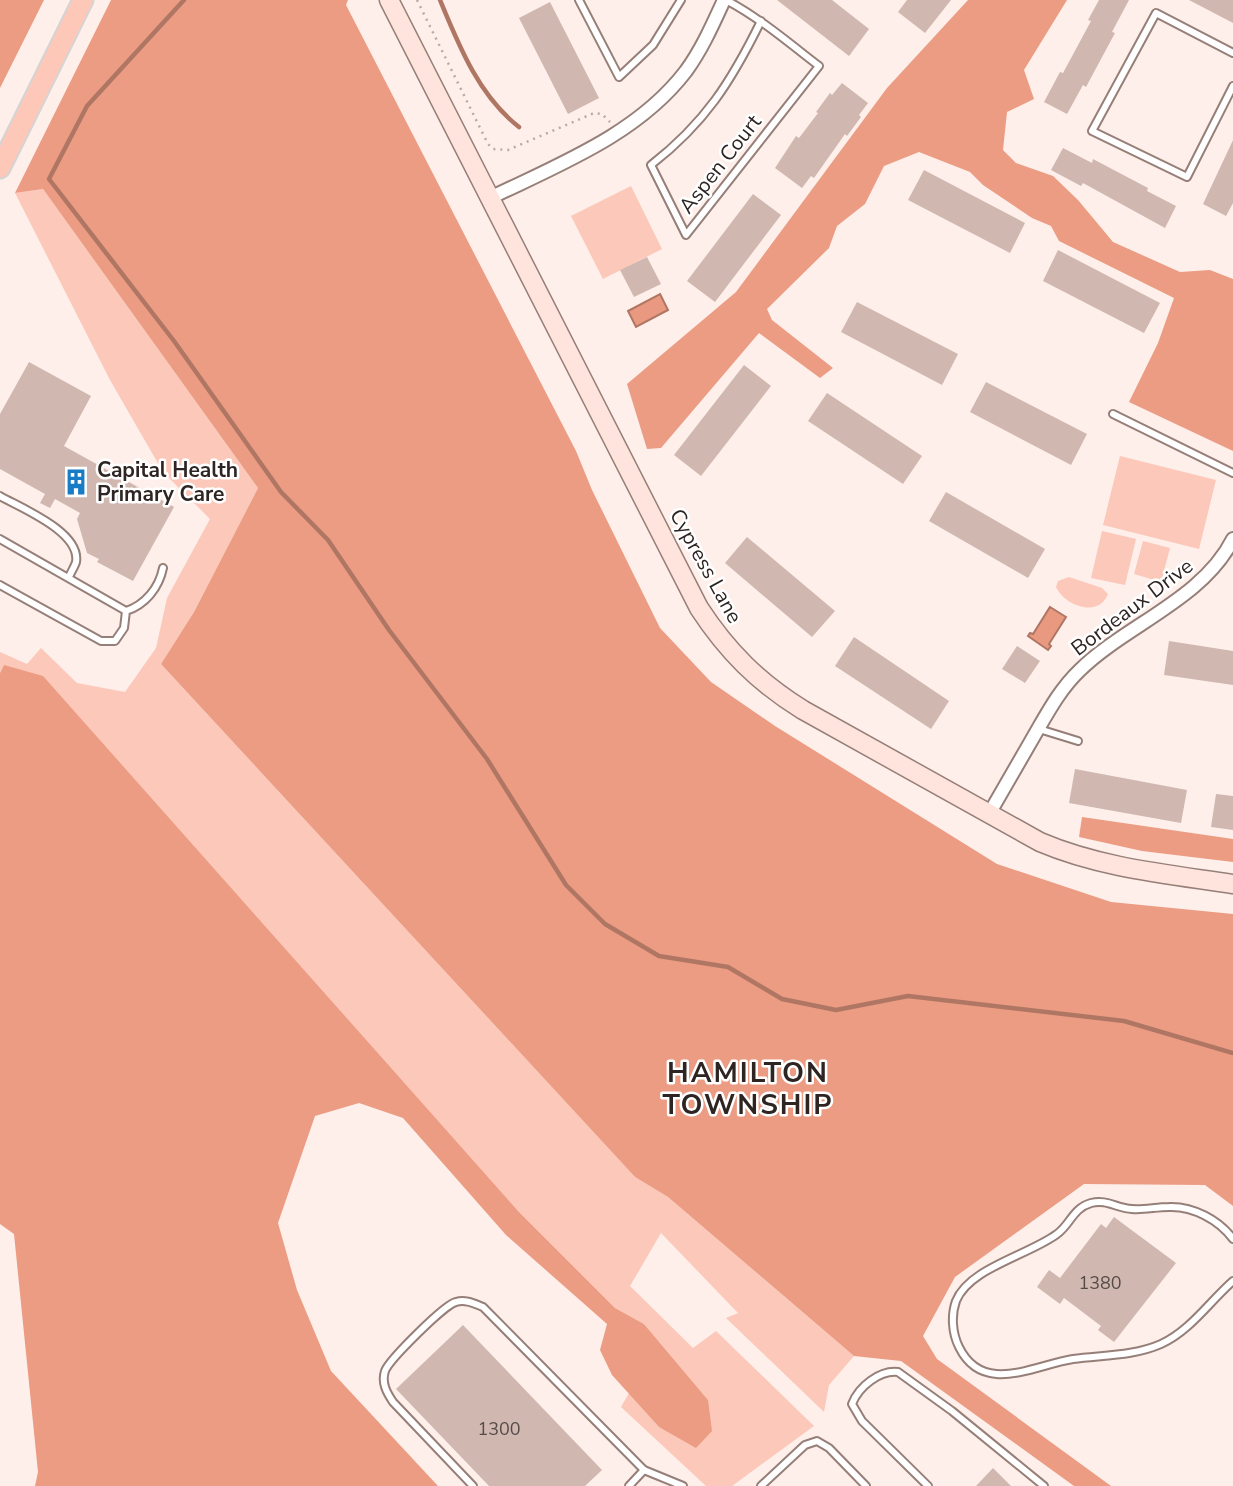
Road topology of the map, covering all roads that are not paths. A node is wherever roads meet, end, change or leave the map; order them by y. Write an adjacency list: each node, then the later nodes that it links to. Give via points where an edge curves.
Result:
1 (83, 0): 9 (main road)
2 (389, 0): 10 (street, Cypress Lane)
3 (579, 0): 4 (lane, via 618,77 653,45)
4 (681, 0)
5 (725, 0): 6 (lane, Aspen Court); 10 (street, via 686,71 644,114 619,132)
6 (761, 21): 6 (lane, Aspen Court, via 819,66 686,235 651,165 713,105)
7 (1233, 53): 8 (lane, via 1156,13 1092,131 1187,177)
8 (1233, 86)
9 (0, 168)
10 (490, 198): 22 (street, Cypress Lane, via 714,632 752,674 779,695)
11 (1113, 414): 12 (lane)
12 (1233, 473)
13 (0, 496): 17 (lane, via 63,532 76,561)
14 (0, 539): 17 (lane)
15 (1233, 539): 20 (street, Bordeaux Drive, via 1201,581 1079,670)
16 (163, 568): 19 (lane, via 162,578 146,600)
17 (69, 577): 19 (lane)
18 (0, 585): 19 (lane, via 101,641 115,640 124,628)
19 (126, 611)
20 (1038, 729): 21 (lane); 22 (street, Bordeaux Drive)
21 (1078, 741)
22 (989, 814): 23 (street, Cypress Lane, via 1080,858)
23 (1233, 884)
24 (1233, 1238): 25 (lane, via 1226,1229 1191,1210 1087,1204 1059,1233 968,1283 956,1301 955,1338 976,1367 1009,1376 1055,1362 1141,1351 1172,1338)
25 (1233, 1281)
26 (644, 1470): 27 (lane, via 483,1307 457,1301 393,1359 384,1381 393,1402); 28 (lane); 29 (lane)
27 (473, 1486)
28 (629, 1486)
29 (682, 1486)
30 (761, 1486): 31 (lane, via 805,1445 817,1441)
31 (866, 1486)
32 (928, 1486): 33 (lane, via 862,1421 852,1404 879,1374 898,1372)
33 (1044, 1486)

